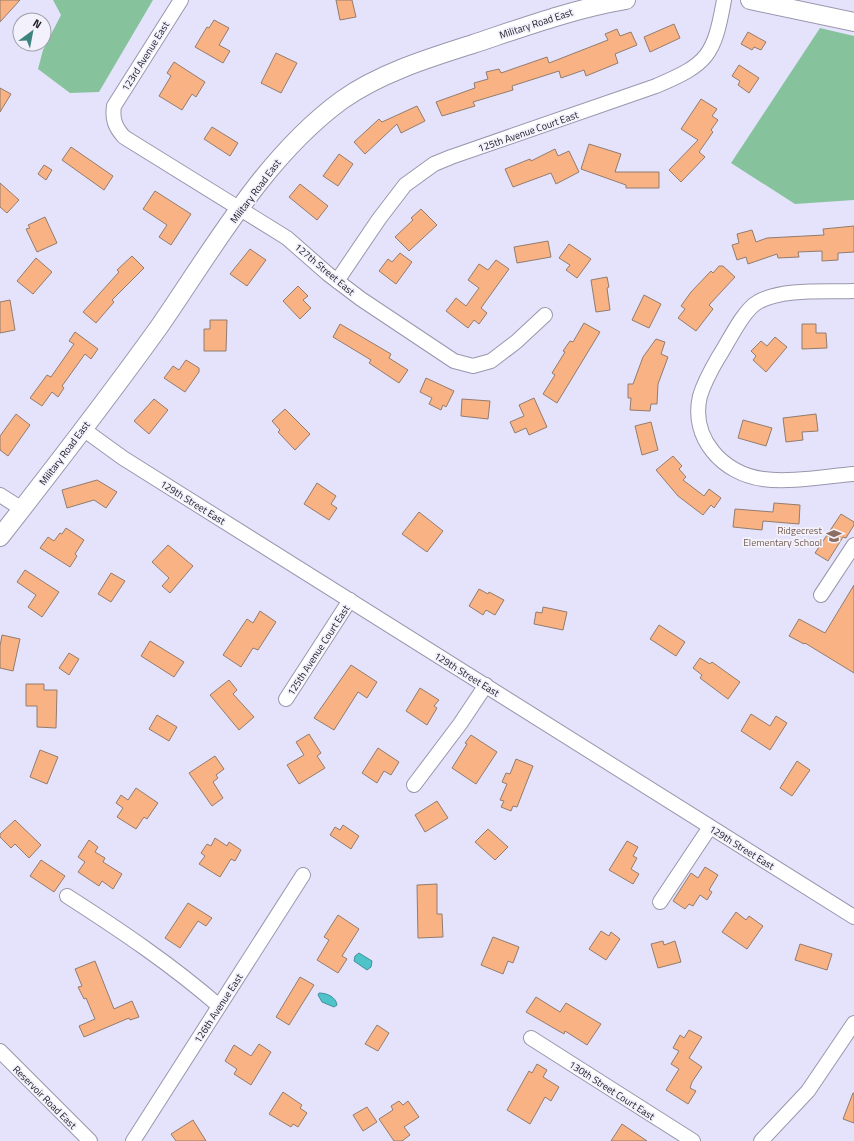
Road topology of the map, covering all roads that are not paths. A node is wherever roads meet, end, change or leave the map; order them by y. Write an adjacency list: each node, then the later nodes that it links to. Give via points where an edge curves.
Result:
1 (181, 0): 6 (street, 123rd Avenue East, via 130,79 114,106)
2 (626, 0): 7 (main road, Military Road East, via 558,15 448,52 376,80 344,99 315,122 273,166)
3 (724, 0): 8 (street, 125th Avenue Court East, via 715,41 697,66 683,75 434,164 414,177 396,195)
4 (750, 0): 5 (main road)
5 (854, 22)
6 (113, 114): 7 (street, 127th Street East, via 117,129 124,137)
7 (241, 209): 8 (street, 127th Street East, via 288,238); 11 (main road, Military Road East)
8 (337, 281): 10 (street, 127th Street East, via 454,361 473,366 490,362 502,355)
9 (854, 291): 12 (street, via 776,296 758,302 747,313 710,371 699,404 700,425 709,446 718,459 739,472 763,479 778,480)
10 (544, 315)
11 (83, 429): 14 (main road, Military Road East); 18 (street, 129th Street East, via 130,463)
12 (854, 474)
13 (0, 495): 14 (street)
14 (22, 509): 15 (main road, Military Road East)
15 (0, 536)
16 (854, 545): 17 (street)
17 (821, 595)
18 (350, 600): 19 (street, 129th Street East); 20 (street, 125th Avenue Court East)
19 (486, 685): 21 (street); 22 (street, 129th Street East)
20 (286, 699)
21 (414, 785)
22 (710, 827): 25 (street); 26 (street, 129th Street East)
23 (303, 875): 27 (street, 126th Avenue East)
24 (67, 896): 27 (street, via 118,928)
25 (660, 902)
26 (854, 917)
27 (219, 1006): 32 (street, 126th Avenue East)
28 (854, 1023): 34 (street, via 808,1091)
29 (531, 1038): 33 (street, 130th Street Court East)
30 (0, 1051): 31 (street, Reservoir Road East)
31 (90, 1141)
32 (133, 1141)
33 (693, 1141)
34 (761, 1141)

